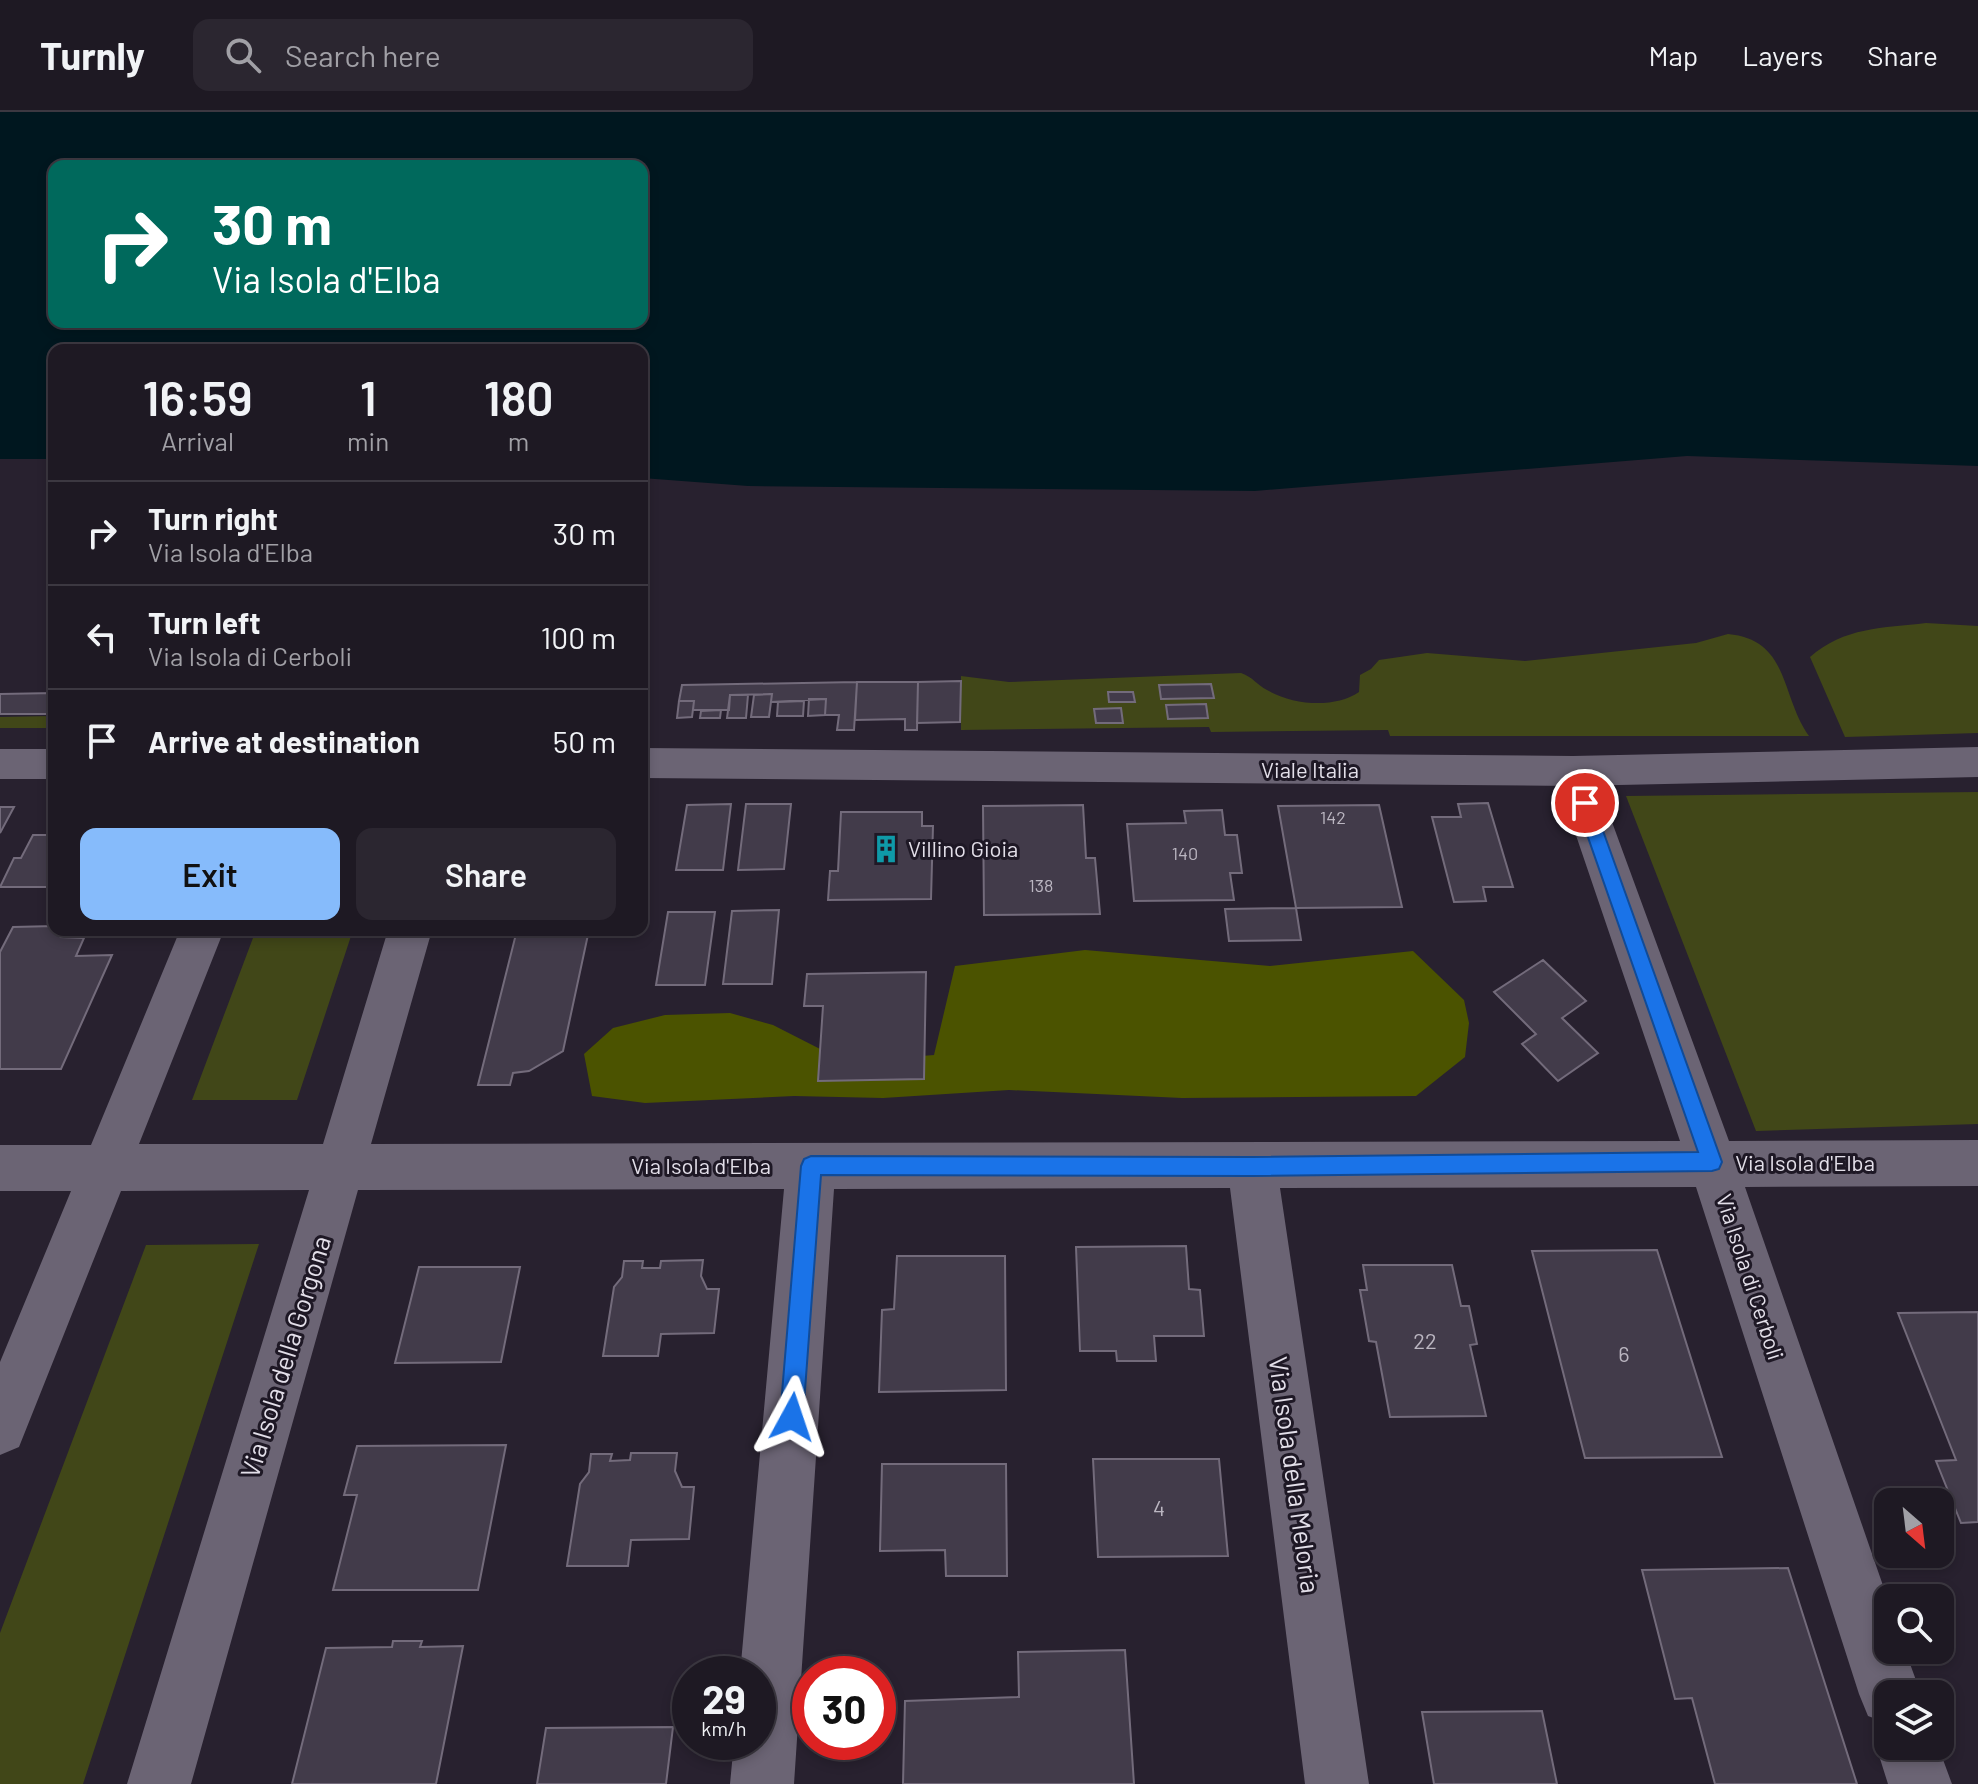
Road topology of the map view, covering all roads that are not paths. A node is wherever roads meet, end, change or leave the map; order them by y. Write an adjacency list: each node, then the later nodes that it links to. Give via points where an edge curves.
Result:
1 (1978, 762): 5 (street, Viale Italia)
2 (648, 763): 5 (street, Viale Italia)
3 (0, 764): 4 (street)
4 (48, 764)
5 (1579, 787): 8 (street, Via Isola di Cerboli)
6 (200, 936): 14 (street)
7 (408, 936): 10 (street, Via Isola della Gorgona)
8 (1712, 1162): 9 (street, Via Isola d'Elba); 12 (street, Via Isola d'Elba); 16 (street, Via Isola di Cerboli)
9 (1978, 1163)
10 (341, 1166): 11 (street, Via Isola d'Elba); 14 (street, Via Isola d'Elba); 18 (street, Via Isola della Gorgona)
11 (811, 1166): 12 (street, Via Isola d'Elba); 19 (street)
12 (1252, 1166): 20 (street, Via Isola della Meloria)
13 (0, 1168): 14 (street, Via Isola d'Elba)
14 (106, 1168): 15 (street)
15 (0, 1428)
16 (1885, 1680)
17 (1912, 1760): 21 (street)
18 (159, 1784)
19 (762, 1784)
20 (1337, 1784)
21 (1920, 1784)

